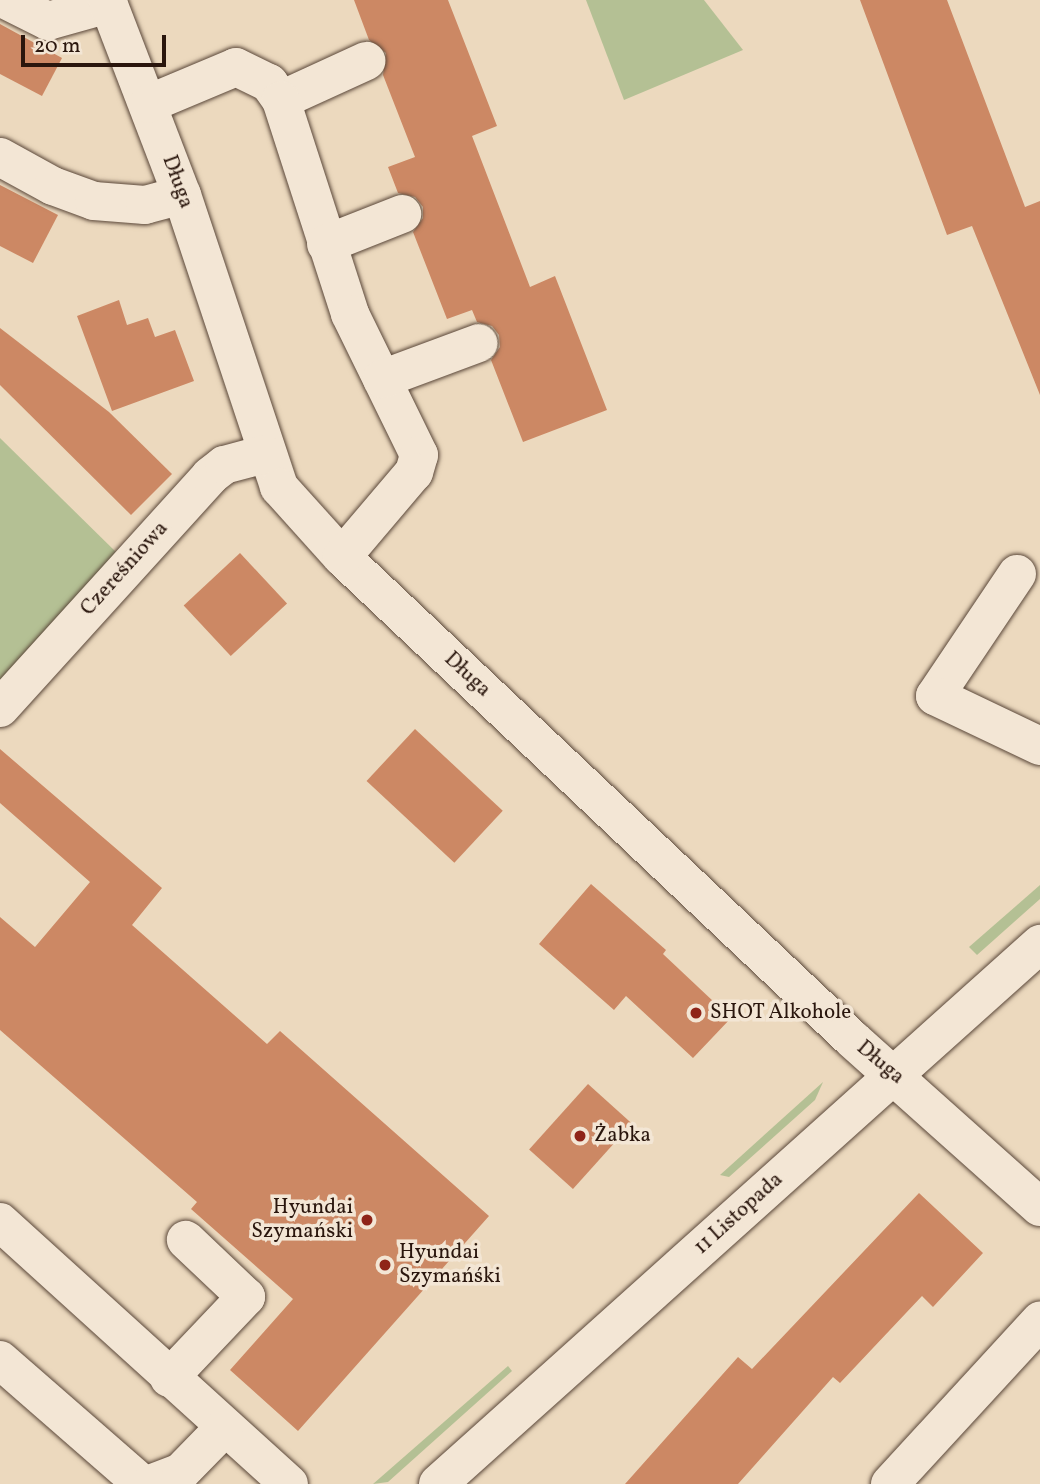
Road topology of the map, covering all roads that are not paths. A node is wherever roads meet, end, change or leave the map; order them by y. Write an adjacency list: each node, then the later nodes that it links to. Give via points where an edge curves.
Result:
1 (6, 0): 2 (street, via 48,21)
2 (108, 2): 5 (street, Długa)
3 (366, 61): 4 (street)
4 (281, 100): 5 (street, via 269,83 236,67); 9 (street)
5 (149, 104): 7 (street, Długa)
6 (0, 157): 7 (street, via 53,186 94,201 145,205)
7 (182, 195): 12 (street, Długa)
8 (402, 214): 9 (street)
9 (326, 244): 11 (street, via 350,314)
10 (479, 343): 11 (street)
11 (382, 379): 13 (street, via 419,455 414,472)
12 (265, 454): 13 (street, Długa, via 279,487); 15 (street, Czereśniowa, via 224,465 210,476)
13 (342, 557): 18 (street, Długa)
14 (1017, 574): 16 (street, via 935,696)
15 (0, 708)
16 (1040, 746)
17 (1040, 944): 18 (street, 11 Listopada)
18 (893, 1073): 19 (street, Długa); 29 (street, 11 Listopada)
19 (1040, 1207)
20 (0, 1222): 24 (street)
21 (186, 1240): 24 (street, via 246,1297)
22 (1040, 1321): 30 (street)
23 (0, 1360): 26 (street)
24 (169, 1378): 25 (street)
25 (225, 1428): 27 (street, via 181,1472); 28 (street)
26 (142, 1484)
27 (149, 1484)
28 (289, 1484)
29 (438, 1484)
30 (890, 1484)

